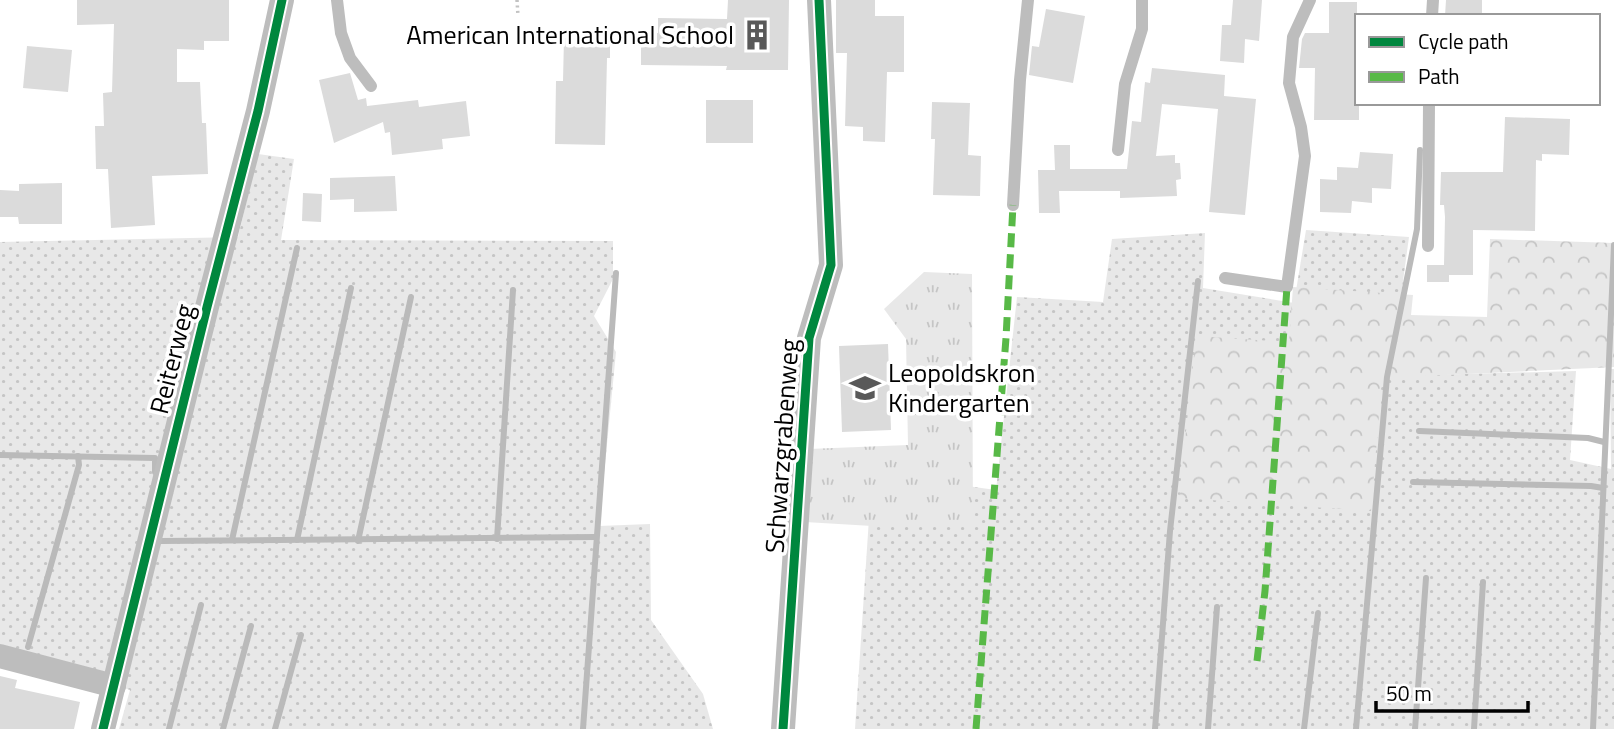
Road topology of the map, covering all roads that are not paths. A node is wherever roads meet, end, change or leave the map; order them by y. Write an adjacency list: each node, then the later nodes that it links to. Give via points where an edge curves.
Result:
1 (282, 0): 14 (street, Reiterweg)
2 (337, 0): 7 (lane, via 350,58)
3 (819, 0): 16 (street, Schwarzgrabenweg, via 831,265 809,338)
4 (1028, 0): 10 (lane)
5 (1142, 0): 9 (lane, via 1142,29 1125,84)
6 (1310, 0): 12 (lane, via 1293,37 1289,83 1305,156 1287,287)
7 (370, 86)
8 (1429, 105): 11 (lane)
9 (1118, 150)
10 (1013, 205)
11 (1428, 246)
12 (1224, 278)
13 (0, 656): 14 (street)
14 (114, 686): 15 (street, Reiterweg)
15 (103, 729)
16 (783, 729)

